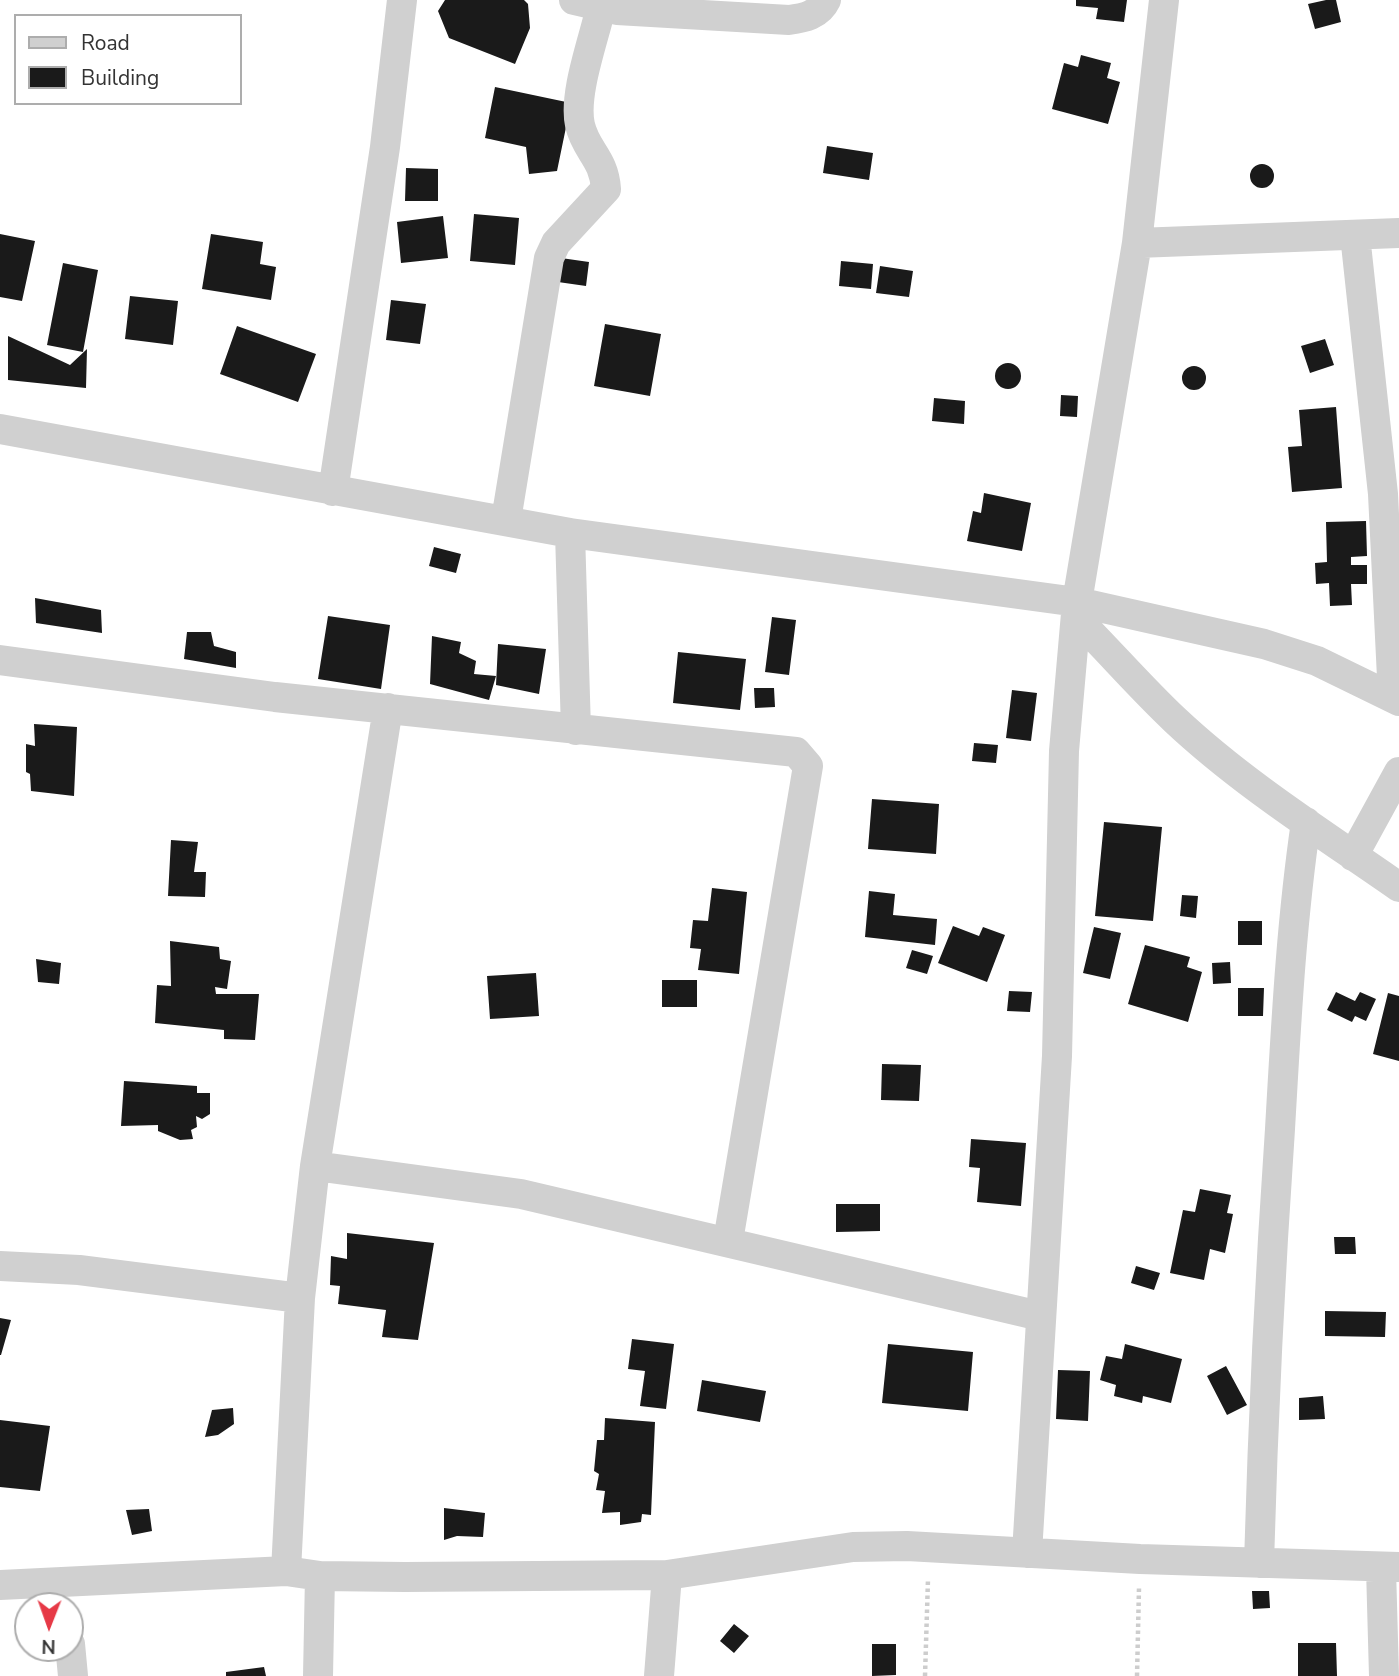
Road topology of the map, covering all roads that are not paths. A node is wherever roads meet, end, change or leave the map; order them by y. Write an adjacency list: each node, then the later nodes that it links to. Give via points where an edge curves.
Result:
1 (402, 0): 9 (street, via 383,161)
2 (826, 0): 4 (street, via 806,18 789,20)
3 (1164, 0): 7 (street)
4 (587, 4): 10 (street, via 580,125 605,170 606,189 556,243 549,258)
5 (1399, 233): 6 (street)
6 (1355, 234): 7 (street); 14 (street, via 1383,494)
7 (1138, 243): 12 (street)
8 (0, 429): 9 (street)
9 (333, 491): 10 (street)
10 (506, 520): 11 (street)
11 (570, 533): 12 (street); 16 (street)
12 (1077, 611): 14 (street, via 1264,644 1317,661); 18 (street, via 1174,719); 25 (street, via 1064,751 1057,1056)
13 (0, 660): 15 (street)
14 (1396, 699)
15 (388, 708): 16 (street); 21 (street)
16 (576, 730): 22 (street, via 796,752 808,766)
17 (1399, 772): 19 (street)
18 (1306, 822): 19 (street); 27 (street, via 1293,927 1281,1109)
19 (1353, 856): 20 (street)
20 (1399, 887)
21 (316, 1166): 22 (street, via 521,1194); 24 (street)
22 (728, 1241): 25 (street)
23 (0, 1266): 24 (street, via 79,1270)
24 (300, 1298): 29 (street)
25 (1040, 1316): 26 (street)
26 (1027, 1553): 27 (street); 30 (street, via 853,1547)
27 (1259, 1563): 28 (street)
28 (1390, 1567): 37 (street)
29 (286, 1571): 31 (street); 34 (street)
30 (667, 1575): 31 (street); 36 (street)
31 (320, 1576): 35 (street)
32 (0, 1585): 33 (street)
33 (51, 1592)
34 (84, 1592)
35 (318, 1676)
36 (659, 1676)
37 (1384, 1676)

